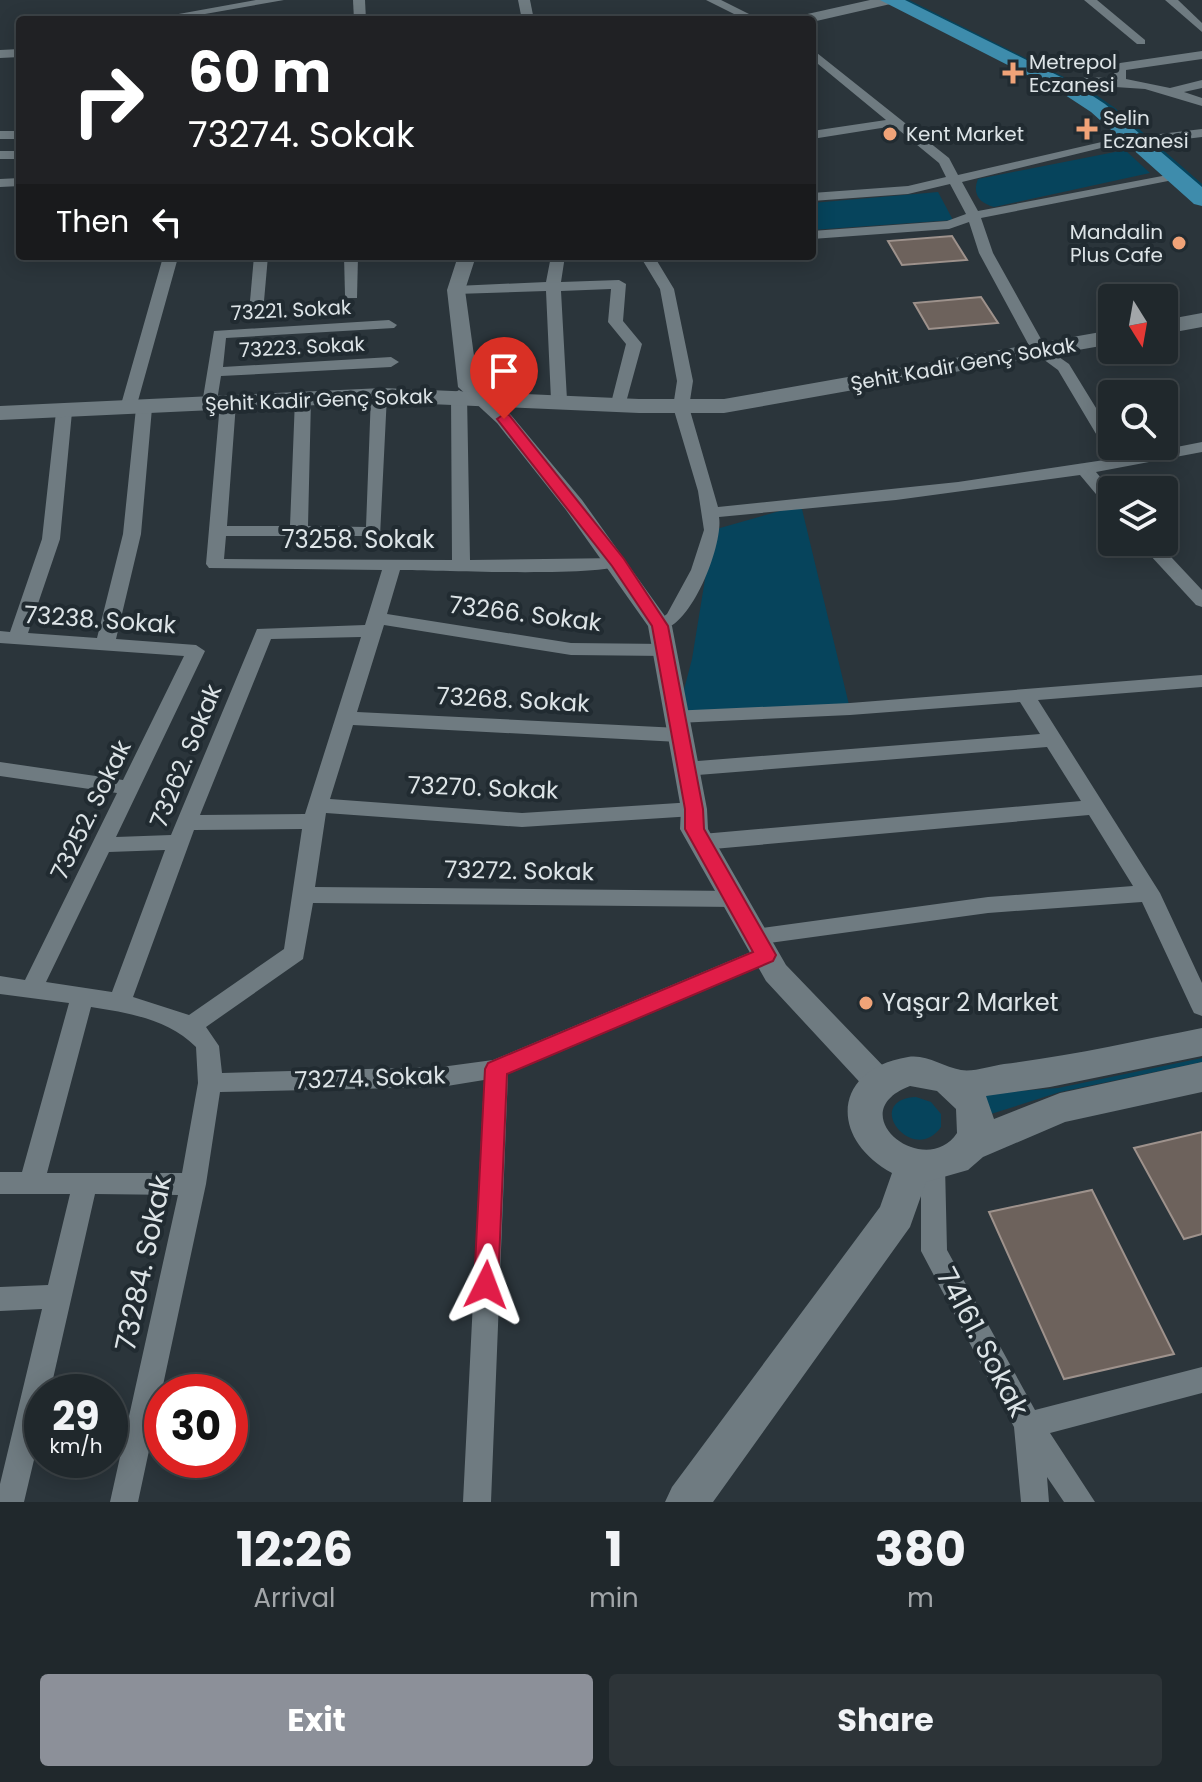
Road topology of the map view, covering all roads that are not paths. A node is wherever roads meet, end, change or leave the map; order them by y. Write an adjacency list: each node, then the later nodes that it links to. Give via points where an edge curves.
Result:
1 (278, 0): 7 (street)
2 (712, 0): 9 (street)
3 (890, 0): 10 (street); 24 (main road, via 1066,87)
4 (921, 0): 16 (main road)
5 (1090, 0): 12 (street)
6 (1171, 0): 11 (street)
7 (245, 2): 8 (street)
8 (178, 16)
9 (746, 16)
10 (816, 16)
11 (1202, 29)
12 (1141, 42)
13 (1202, 55): 15 (street, via 1120,67)
14 (816, 56): 20 (street)
15 (1120, 79): 16 (street); 18 (street)
16 (1085, 81): 23 (main road, via 1114,97)
17 (1202, 84): 18 (street)
18 (1170, 92): 19 (street)
19 (1202, 102)
20 (896, 122): 22 (street); 27 (street, via 944,161)
21 (1202, 133): 23 (street)
22 (816, 134)
23 (1160, 138): 25 (main road)
24 (1132, 139): 26 (main road); 27 (street)
25 (1202, 173)
26 (1173, 176): 29 (main road); 30 (street)
27 (953, 178): 28 (street, via 908,190); 30 (street)
28 (816, 197)
29 (1202, 199)
30 (973, 216): 31 (street, via 949,225); 48 (street, via 986,253)
31 (816, 235)
32 (169, 260): 58 (street)
33 (261, 260): 43 (street)
34 (351, 260): 42 (street)
35 (466, 260): 41 (street)
36 (557, 260): 39 (street)
37 (649, 260): 40 (street)
38 (662, 260): 40 (street)
39 (553, 285): 41 (street); 54 (street); 55 (street, via 619,284 615,322 634,344)
40 (666, 287): 57 (street, via 685,381)
41 (456, 290): 52 (street)
42 (352, 295)
43 (257, 301)
44 (1202, 320): 45 (main road)
45 (1178, 324)
46 (389, 325): 50 (street, 73221. Sokak, via 219,334)
47 (1098, 340): 48 (main road, Şehit Kadir Genç Sokak)
48 (1040, 351): 57 (main road, Şehit Kadir Genç Sokak, via 724,406); 62 (street, via 1064,367)
49 (391, 362): 50 (street, 73223. Sokak)
50 (216, 372): 56 (street, 73221. Sokak)
51 (379, 395): 52 (main road, Şehit Kadir Genç Sokak); 53 (main road, Şehit Kadir Genç Sokak); 67 (street, via 374,532)
52 (468, 396): 54 (main road, Şehit Kadir Genç Sokak); 69 (street, via 504,419); 71 (street, 73258. Sokak)
53 (303, 399): 56 (main road, Şehit Kadir Genç Sokak); 67 (street)
54 (559, 400): 55 (main road, Şehit Kadir Genç Sokak)
55 (619, 403): 57 (main road, Şehit Kadir Genç Sokak)
56 (219, 404): 58 (main road, Şehit Kadir Genç Sokak); 66 (street, 73221. Sokak)
57 (681, 407): 65 (street)
58 (136, 408): 59 (main road, Şehit Kadir Genç Sokak); 76 (street, via 132,534)
59 (64, 412): 60 (main road, Şehit Kadir Genç Sokak); 74 (street, via 51,539)
60 (0, 413)
61 (1202, 447): 62 (street)
62 (1122, 464): 63 (street)
63 (1085, 470): 64 (street); 65 (street)
64 (1098, 485)
65 (712, 513): 75 (street, via 713,530 700,570)
66 (216, 531): 67 (street); 70 (street, 73258. Sokak, via 215,564)
67 (299, 531)
68 (1160, 556): 72 (street)
69 (618, 563): 71 (street); 75 (street)
70 (393, 565): 71 (street, 73258. Sokak); 73 (street)
71 (461, 565)
72 (1202, 601)
73 (376, 625): 75 (street, 73266. Sokak, via 571,649); 80 (street); 89 (street, 73262. Sokak, via 264,633)
74 (8, 638): 76 (street, 73238. Sokak)
75 (663, 638): 81 (street)
76 (105, 645): 77 (street, 73238. Sokak)
77 (196, 651): 85 (street, 73252. Sokak)
78 (1202, 681): 79 (street, 73268. Sokak)
79 (1025, 695): 81 (street, 73268. Sokak); 82 (street)
80 (345, 718): 81 (street, 73268. Sokak); 88 (street)
81 (678, 726): 84 (street)
82 (1053, 740): 84 (street); 86 (street)
83 (0, 769): 85 (street)
84 (685, 769): 87 (street)
85 (130, 788): 91 (street, 73252. Sokak)
86 (1095, 807): 90 (street); 92 (street)
87 (694, 809): 88 (street, 73270. Sokak, via 522,820); 90 (street, via 694,829)
88 (316, 813): 89 (street, 73270. Sokak); 93 (street)
89 (183, 832): 91 (street, 73270. Sokak); 99 (street, 73262. Sokak)
90 (702, 842): 94 (street)
91 (103, 845): 97 (street, 73252. Sokak)
92 (1149, 893): 95 (street, 73274. Sokak, via 988,905); 100 (street)
93 (303, 895): 94 (street, 73272. Sokak); 101 (street, via 295,953)
94 (736, 899): 95 (street)
95 (760, 946): 103 (street, 73274. Sokak); 105 (street, via 776,973)
96 (0, 985): 97 (street)
97 (31, 990): 98 (street)
98 (82, 998): 99 (street); 111 (street)
99 (119, 1003): 101 (street)
100 (1202, 1007)
101 (191, 1026): 106 (street, via 208,1051)
102 (1202, 1042): 107 (main road, via 1050,1073)
103 (496, 1069): 106 (street, 73274. Sokak, via 441,1077); 120 (street)
104 (1202, 1077): 108 (main road, via 1060,1108)
105 (878, 1081): 107 (main road, via 909,1071); 109 (main road, via 863,1106 869,1135 895,1159)
106 (210, 1083): 112 (street, 73284. Sokak)
107 (956, 1085): 108 (main road, via 978,1120)
108 (972, 1145): 109 (main road, via 949,1163)
109 (923, 1165): 117 (street, 74161. Sokak, via 934,1251); 121 (main road, via 897,1215)
110 (0, 1183): 111 (street)
111 (32, 1183): 113 (street)
112 (193, 1184): 113 (street); 119 (street, 73284. Sokak)
113 (85, 1185): 114 (street)
114 (59, 1296): 115 (street); 118 (street)
115 (0, 1299)
116 (1202, 1380): 117 (street)
117 (1028, 1425): 122 (street); 123 (street, 74161. Sokak)
118 (10, 1502)
119 (124, 1502)
120 (477, 1502)
121 (687, 1502)
122 (1035, 1502)
123 (1081, 1502)

